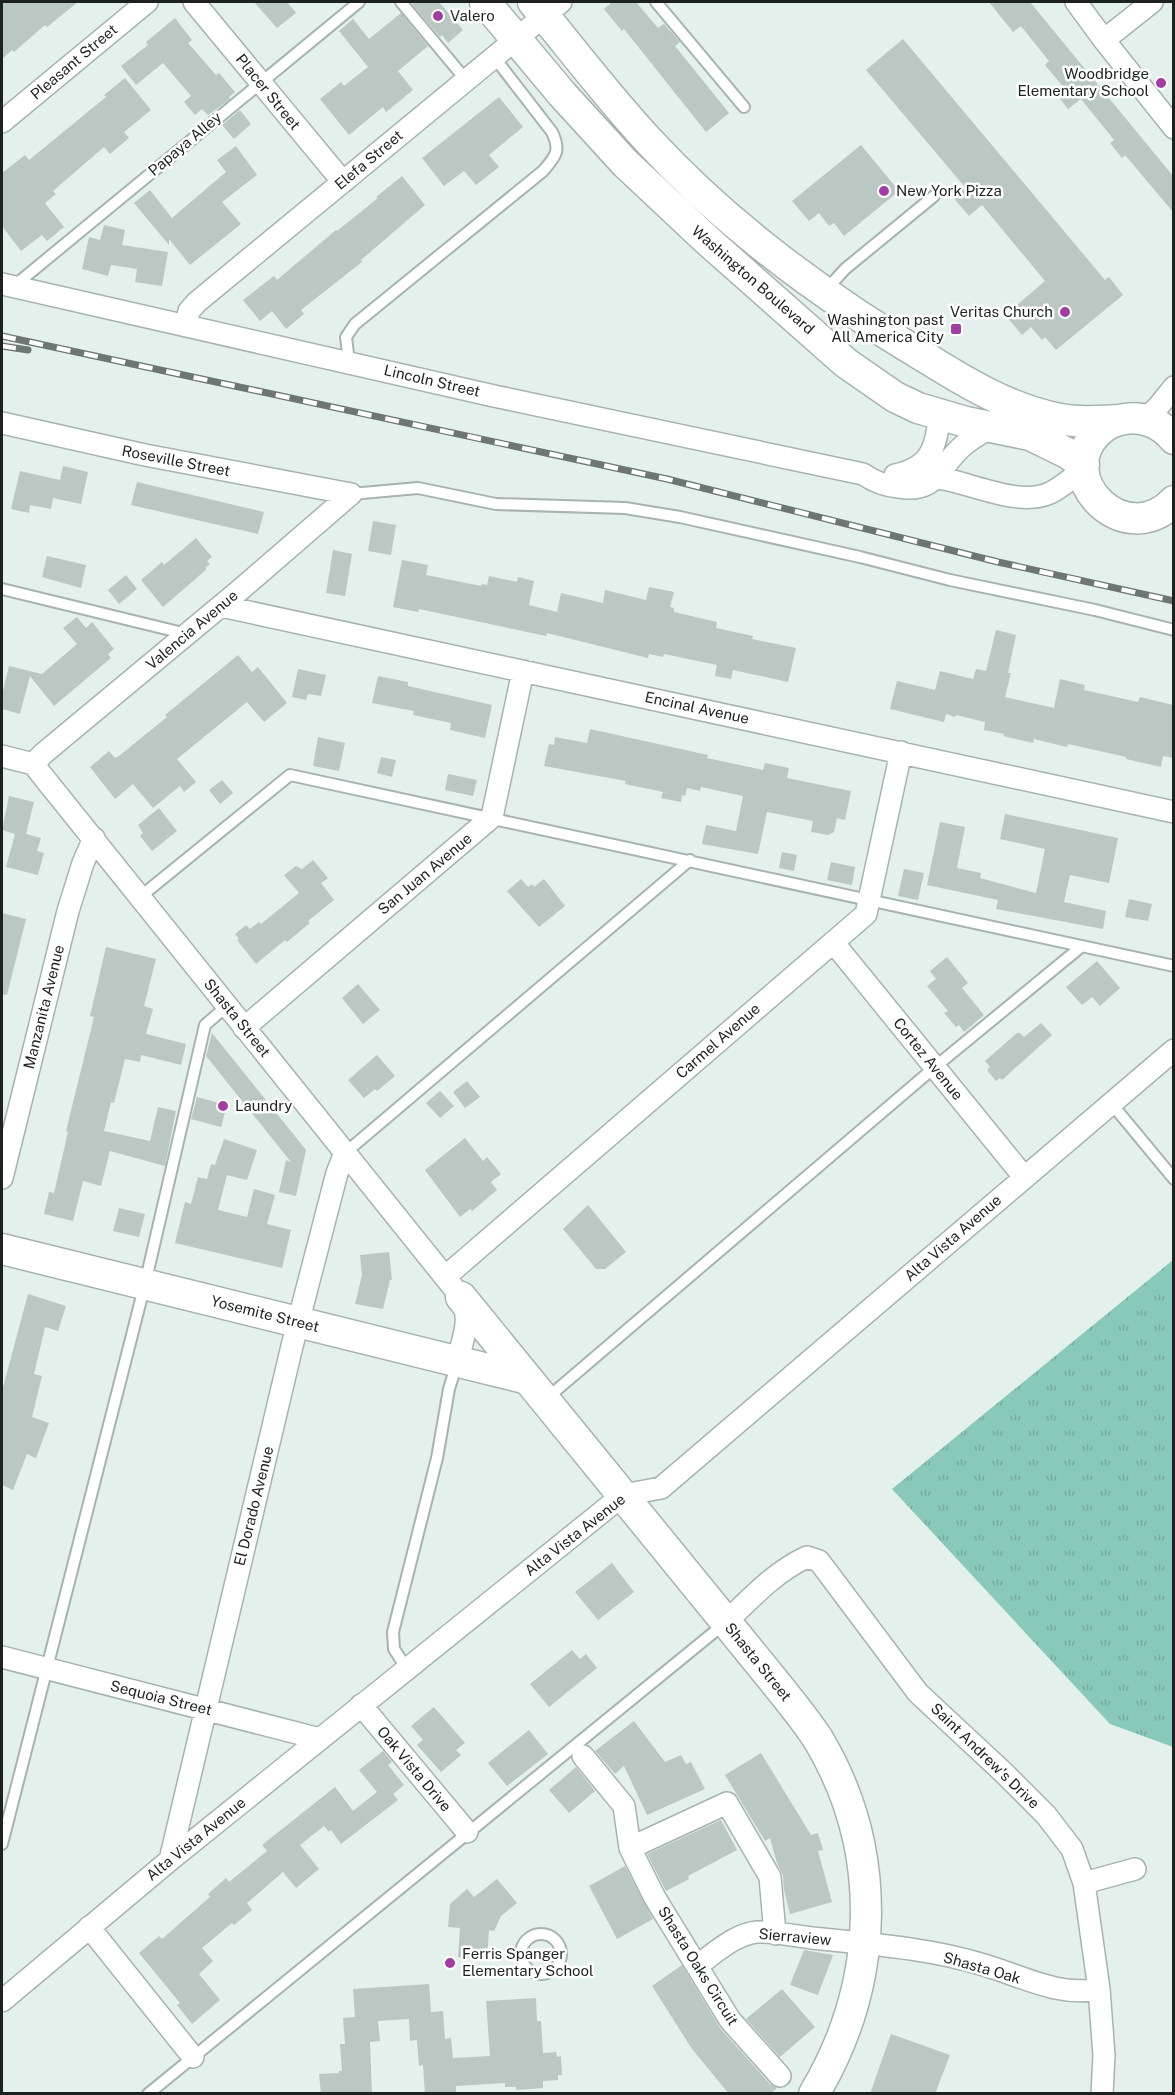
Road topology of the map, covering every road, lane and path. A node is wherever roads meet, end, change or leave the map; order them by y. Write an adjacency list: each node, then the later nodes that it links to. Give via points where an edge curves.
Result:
1 (147, 2): 15 (street, Pleasant Street)
2 (194, 2): 13 (street, Placer Street)
3 (358, 2): 13 (lane, Papaya Alley)
4 (401, 2): 12 (lane)
5 (485, 2): 11 (main road, Washington Boulevard)
6 (656, 2): 14 (lane)
7 (1076, 2): 10 (street)
8 (1152, 2): 10 (street)
9 (546, 6): 11 (street, Elefa Street); 20 (main road, via 649,141 760,244)
10 (1104, 40): 16 (street)
11 (505, 48): 12 (street, Elefa Street); 22 (lane, via 558,144 555,158 355,324 346,337); 24 (main road, Washington Boulevard, via 659,196 857,371 895,397)
12 (466, 80): 17 (street, Elefa Street)
13 (260, 82): 17 (street, Placer Street); 19 (lane, Papaya Alley)
14 (744, 107)
15 (2, 122)
16 (1173, 128)
17 (343, 182): 21 (street, Elefa Street, via 197,302 189,311)
18 (933, 196): 20 (lane, via 845,269)
19 (7, 285): 21 (street, Lincoln Street)
20 (824, 293): 25 (main road, via 913,351 991,395 1060,419)
21 (186, 325): 22 (street, Lincoln Street)
22 (349, 362): 30 (street, Lincoln Street)
23 (1173, 387): 25 (street, via 1158,407)
24 (940, 415): 27 (main road, Washington Boulevard); 31 (street, Lincoln Street, via 930,455 909,472)
25 (1132, 419): 28 (main road, via 1165,430); 29 (main road, via 1104,426 1085,452)
26 (2, 423): 33 (street, Roseville Street)
27 (991, 427): 29 (main road, Washington Boulevard, via 1030,435 1067,453); 32 (street, Lincoln Street, via 963,445)
28 (1173, 439)
29 (1084, 467): 32 (street, Lincoln Street, via 1049,493 1034,497 1000,494); 35 (main road, via 1087,485 1105,509 1133,519)
30 (863, 474): 31 (street, Lincoln Street); 32 (street, Lincoln Street, via 904,489 920,489)
31 (895, 475): 32 (street, Lincoln Street)
32 (937, 477)
33 (351, 494): 37 (street, Valencia Avenue); 38 (lane, via 418,488 496,504 625,508 680,517)
34 (1173, 501): 35 (main road)
35 (1161, 517)
36 (2, 589): 39 (lane)
37 (221, 606): 39 (street, Valencia Avenue); 40 (street, Encinal Avenue)
38 (1173, 630)
39 (187, 634): 43 (street, Valencia Avenue)
40 (523, 671): 41 (street, Encinal Avenue); 45 (street)
41 (901, 752): 44 (street, Encinal Avenue); 49 (street, Carmel Avenue)
42 (2, 756): 43 (street)
43 (33, 764): 46 (street, Shasta Street)
44 (1173, 812)
45 (492, 817): 47 (lane); 48 (lane, via 290,775); 54 (street, San Juan Avenue)
46 (94, 838): 48 (street, Shasta Street); 60 (street, Manzanita Avenue, via 69,910)
47 (690, 860): 49 (lane); 58 (lane)
48 (140, 897): 53 (street, Shasta Street)
49 (869, 899): 50 (street, Carmel Avenue, via 866,914); 51 (lane)
50 (833, 942): 56 (street, Cortez Avenue); 64 (street, Carmel Avenue)
51 (1082, 946): 52 (lane); 56 (lane)
52 (1173, 966)
53 (227, 1006): 54 (street, Shasta Street); 63 (lane, via 205,1025)
54 (244, 1028): 58 (street, Shasta Street)
55 (1173, 1050): 57 (street, Alta Vista Avenue)
56 (935, 1067): 59 (street, Cortez Avenue); 67 (lane)
57 (1111, 1103): 59 (street, Alta Vista Avenue); 61 (lane)
58 (345, 1153): 64 (street, Shasta Street); 65 (street, El Dorado Avenue)
59 (1024, 1177): 68 (street, Alta Vista Avenue, via 661,1488)
60 (2, 1178)
61 (1173, 1179)
62 (2, 1249): 63 (main road, Yosemite Street)
63 (145, 1284): 65 (main road, Yosemite Street); 71 (lane)
64 (453, 1287): 66 (street, via 466,1307 467,1318); 67 (main road, Shasta Street)
65 (298, 1323): 66 (main road, Yosemite Street); 74 (street, El Dorado Avenue)
66 (457, 1362): 67 (main road, Yosemite Street); 72 (lane, via 393,1632 394,1649)
67 (537, 1389): 68 (main road, Shasta Street)
68 (623, 1495): 69 (main road, Shasta Street); 72 (street, Alta Vista Avenue)
69 (726, 1622): 77 (lane); 82 (street, Saint Andrew's Drive, via 793,1563 807,1557 819,1560 918,1693 1046,1815 1072,1850); 85 (main road, Shasta Street, via 818,1739 845,1794 862,1867)
70 (2, 1657): 71 (street, Sequoia Street)
71 (46, 1668): 74 (street, Sequoia Street); 78 (lane)
72 (407, 1669): 73 (street, Alta Vista Avenue)
73 (361, 1705): 75 (street, Alta Vista Avenue); 77 (street, Oak Vista Drive)
74 (205, 1709): 75 (street, Sequoia Street); 80 (street, El Dorado Avenue)
75 (320, 1739): 80 (street, Alta Vista Avenue)
76 (583, 1756): 79 (street, Shasta Oaks Circuit, via 624,1806)
77 (467, 1832): 89 (lane)
78 (2, 1844)
79 (630, 1848): 84 (street, via 727,1803 770,1877); 86 (street, Shasta Oaks Circuit, via 655,1898)
80 (170, 1860): 83 (street, Alta Vista Avenue)
81 (1135, 1869): 82 (street)
82 (1084, 1884): 87 (street, Saint Andrew's Drive)
83 (89, 1927): 88 (street, Alta Vista Avenue); 89 (street)
84 (775, 1934): 85 (street, Sierraview); 86 (street, Sierraview, via 757,1932 738,1937)
85 (865, 1943): 87 (street, Shasta Oak, via 962,1958 1043,1986 1082,1992); 93 (main road, Shasta Street, via 851,2015)
86 (698, 1965): 90 (street, Shasta Oaks Circuit, via 730,2020)
87 (1099, 1989): 91 (street, Saint Andrew's Drive)
88 (2, 2001)
89 (193, 2057): 92 (lane)
90 (780, 2076)
91 (1106, 2093)
92 (148, 2094)
93 (814, 2094)

